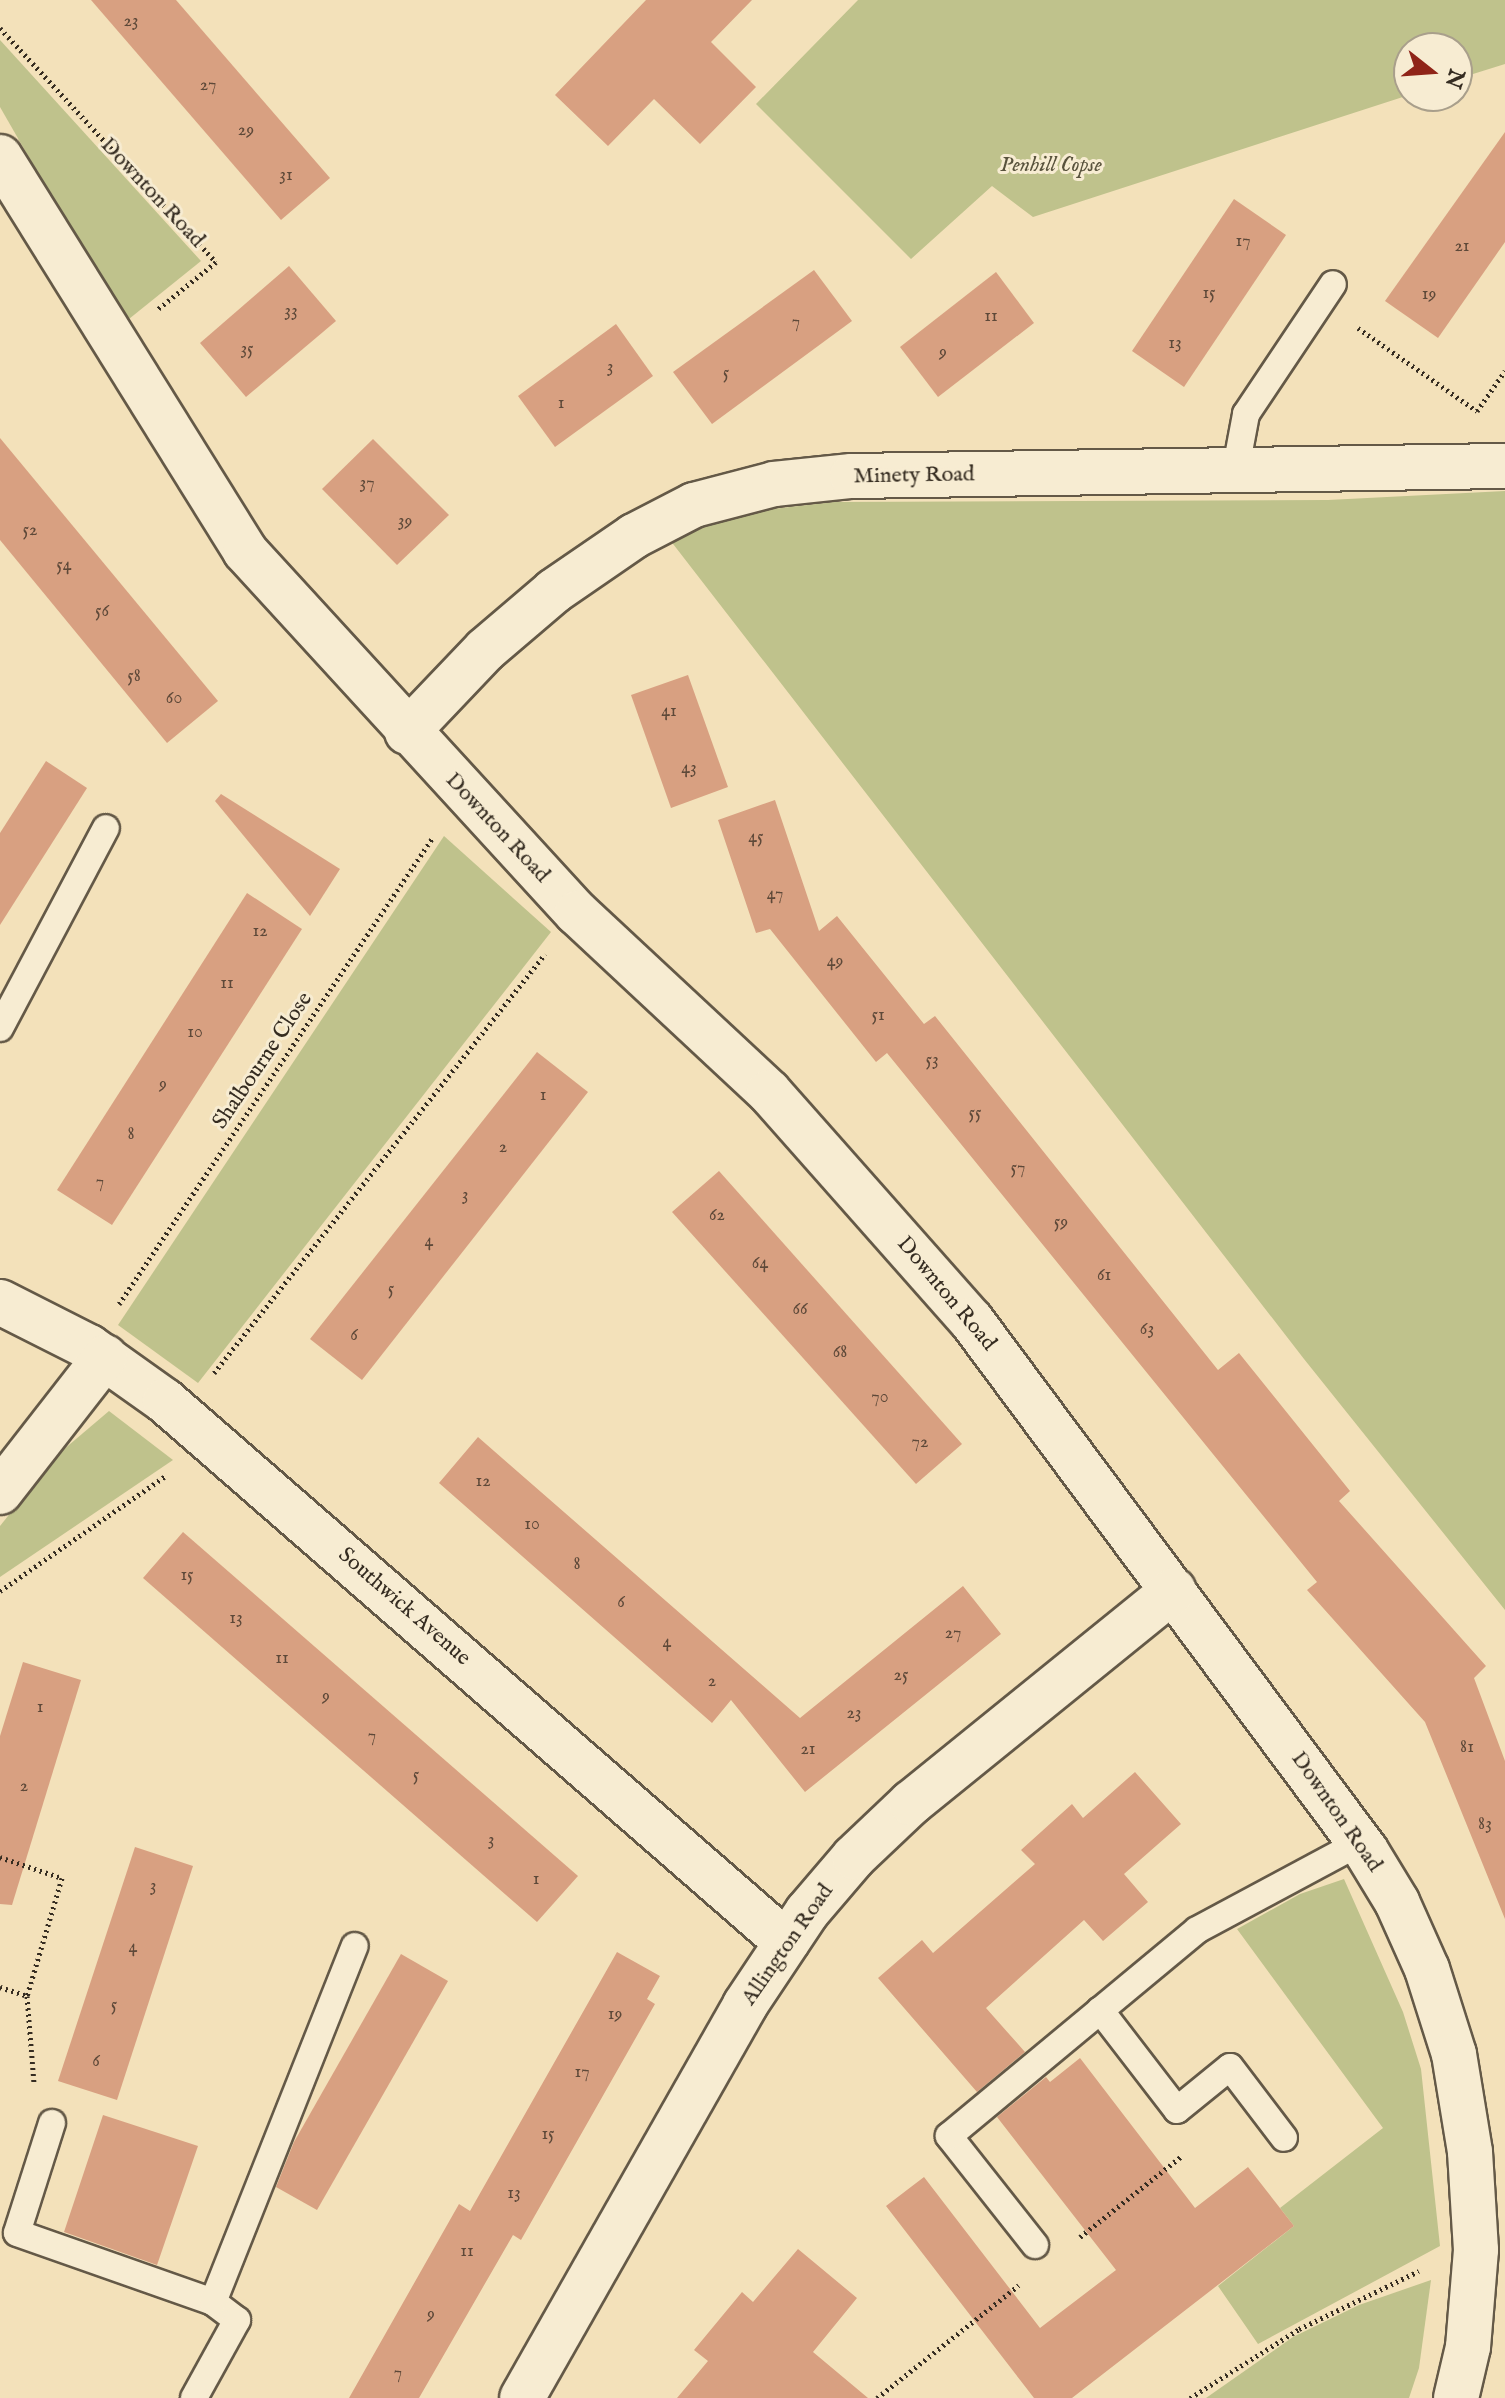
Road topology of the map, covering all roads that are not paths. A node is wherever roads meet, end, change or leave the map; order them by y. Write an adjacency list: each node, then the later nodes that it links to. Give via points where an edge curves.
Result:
1 (0, 157): 5 (street, Downton Road, via 245,551)
2 (1328, 293): 4 (lane, via 1246,414)
3 (1505, 466): 4 (street, Minety Road)
4 (1235, 473): 5 (street, Minety Road, via 852,476 774,484 694,505 634,536 554,591 485,650)
5 (407, 732): 11 (street, Downton Road, via 577,913 769,1092 835,1163 971,1320)
6 (106, 828): 7 (lane)
7 (0, 1028)
8 (0, 1302): 9 (street, Southwick Avenue)
9 (97, 1352): 10 (street); 13 (street, Southwick Avenue, via 193,1424)
10 (0, 1492)
11 (1174, 1590): 12 (street, Downton Road); 13 (street, Allington Road, via 911,1803 854,1857)
12 (1359, 1843): 15 (lane, via 1197,1930); 22 (street, Downton Road, via 1415,1942 1454,2054 1470,2152 1476,2250 1468,2347)
13 (786, 1942): 21 (street, Allington Road)
14 (355, 1946): 19 (lane)
15 (1100, 2010): 17 (lane, via 1177,2110 1230,2067); 18 (lane, via 949,2136)
16 (52, 2123): 19 (lane, via 17,2233)
17 (1284, 2138)
18 (1035, 2245)
19 (213, 2302): 20 (lane, via 237,2320)
20 (194, 2398)
21 (522, 2398)
22 (1456, 2398)

